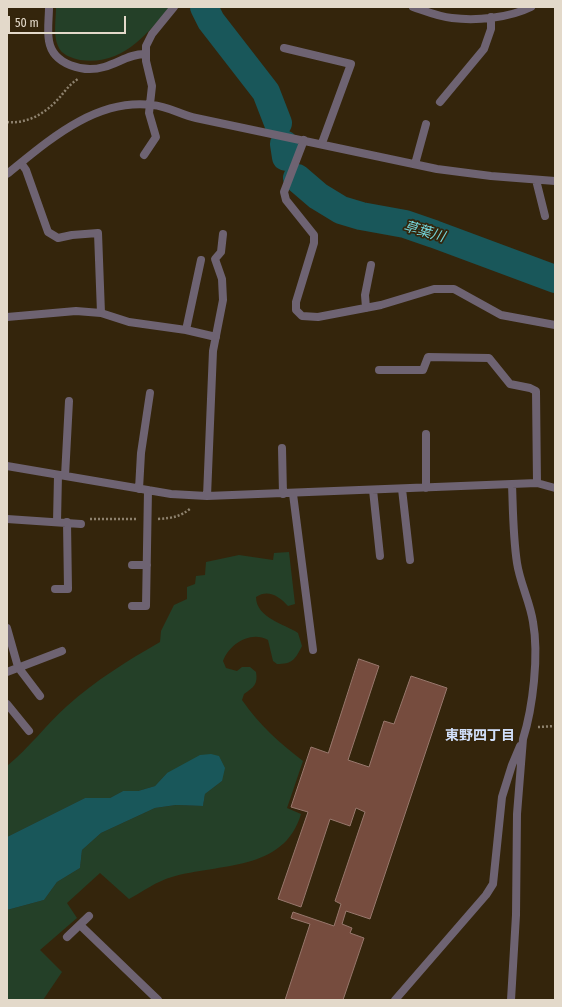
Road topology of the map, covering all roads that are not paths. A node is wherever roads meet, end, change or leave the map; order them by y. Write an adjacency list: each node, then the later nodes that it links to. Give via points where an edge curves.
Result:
1 (49, 7): 7 (street, via 49,42 54,53 63,62 89,69 103,68 128,57)
2 (174, 7): 7 (street, via 149,39)
3 (413, 7): 5 (street, via 451,18)
4 (531, 7): 5 (street)
5 (491, 17): 8 (street, via 491,29 484,49)
6 (284, 48): 12 (street, via 351,64)
7 (145, 54): 9 (street, via 152,86)
8 (440, 102)
9 (151, 104): 11 (street, via 163,106 181,115); 13 (street, via 149,113 156,137); 14 (street, via 134,104 90,115 74,123)
10 (426, 124): 15 (street)
11 (304, 140): 12 (street); 23 (street, via 284,192 286,200 314,235 296,310 302,316 318,317)
12 (322, 144): 15 (street)
13 (144, 155)
14 (21, 163): 16 (street); 24 (street, via 26,170 48,232 58,238 98,233)
15 (415, 164): 17 (street)
16 (7, 174)
17 (536, 180): 18 (street); 19 (street)
18 (555, 181)
19 (544, 216)
20 (223, 234): 28 (street, via 221,252 215,259 222,279 222,300)
21 (201, 260): 27 (street)
22 (371, 266): 23 (street, via 365,295)
23 (366, 308): 26 (street, via 434,289 454,289 501,315)
24 (101, 313): 25 (street, via 76,311); 27 (street, via 129,322)
25 (7, 317)
26 (555, 325)
27 (186, 330): 28 (street)
28 (216, 337): 46 (street, via 213,351)
29 (379, 370): 36 (street, via 423,370 428,357 489,358 510,384 536,391)
30 (150, 393): 40 (street, via 141,453)
31 (69, 400): 35 (street)
32 (426, 434): 38 (street)
33 (282, 448): 44 (street)
34 (7, 466): 35 (street)
35 (62, 475): 40 (street); 48 (street)
36 (537, 483): 37 (street); 39 (street)
37 (512, 484): 38 (street); 65 (street, via 517,565 533,621 535,642 535,664 527,728)
38 (426, 488): 41 (street)
39 (555, 488)
40 (139, 489): 42 (street)
41 (402, 489): 43 (street); 52 (street)
42 (148, 490): 46 (street); 54 (street)
43 (373, 490): 45 (street); 51 (street)
44 (283, 494): 45 (street); 46 (street)
45 (293, 494): 58 (street)
46 (206, 496)
47 (7, 519): 48 (street)
48 (57, 522): 49 (street)
49 (67, 522): 50 (street); 55 (street, via 68,589)
50 (81, 524)
51 (380, 556)
52 (410, 560)
53 (132, 565): 54 (street)
54 (147, 565): 56 (street, via 146,606)
55 (55, 589)
56 (132, 606)
57 (7, 628): 60 (street)
58 (313, 650)
59 (62, 651): 60 (street)
60 (18, 666): 61 (street); 62 (street)
61 (7, 672)
62 (40, 696)
63 (7, 704): 64 (street)
64 (29, 731)
65 (523, 739): 70 (street, via 502,797 492,884 486,895); 71 (street, via 517,814 516,915)
66 (89, 916): 67 (street)
67 (80, 925): 68 (street); 69 (street)
68 (67, 937)
69 (158, 1000)
70 (396, 1000)
71 (510, 1000)

